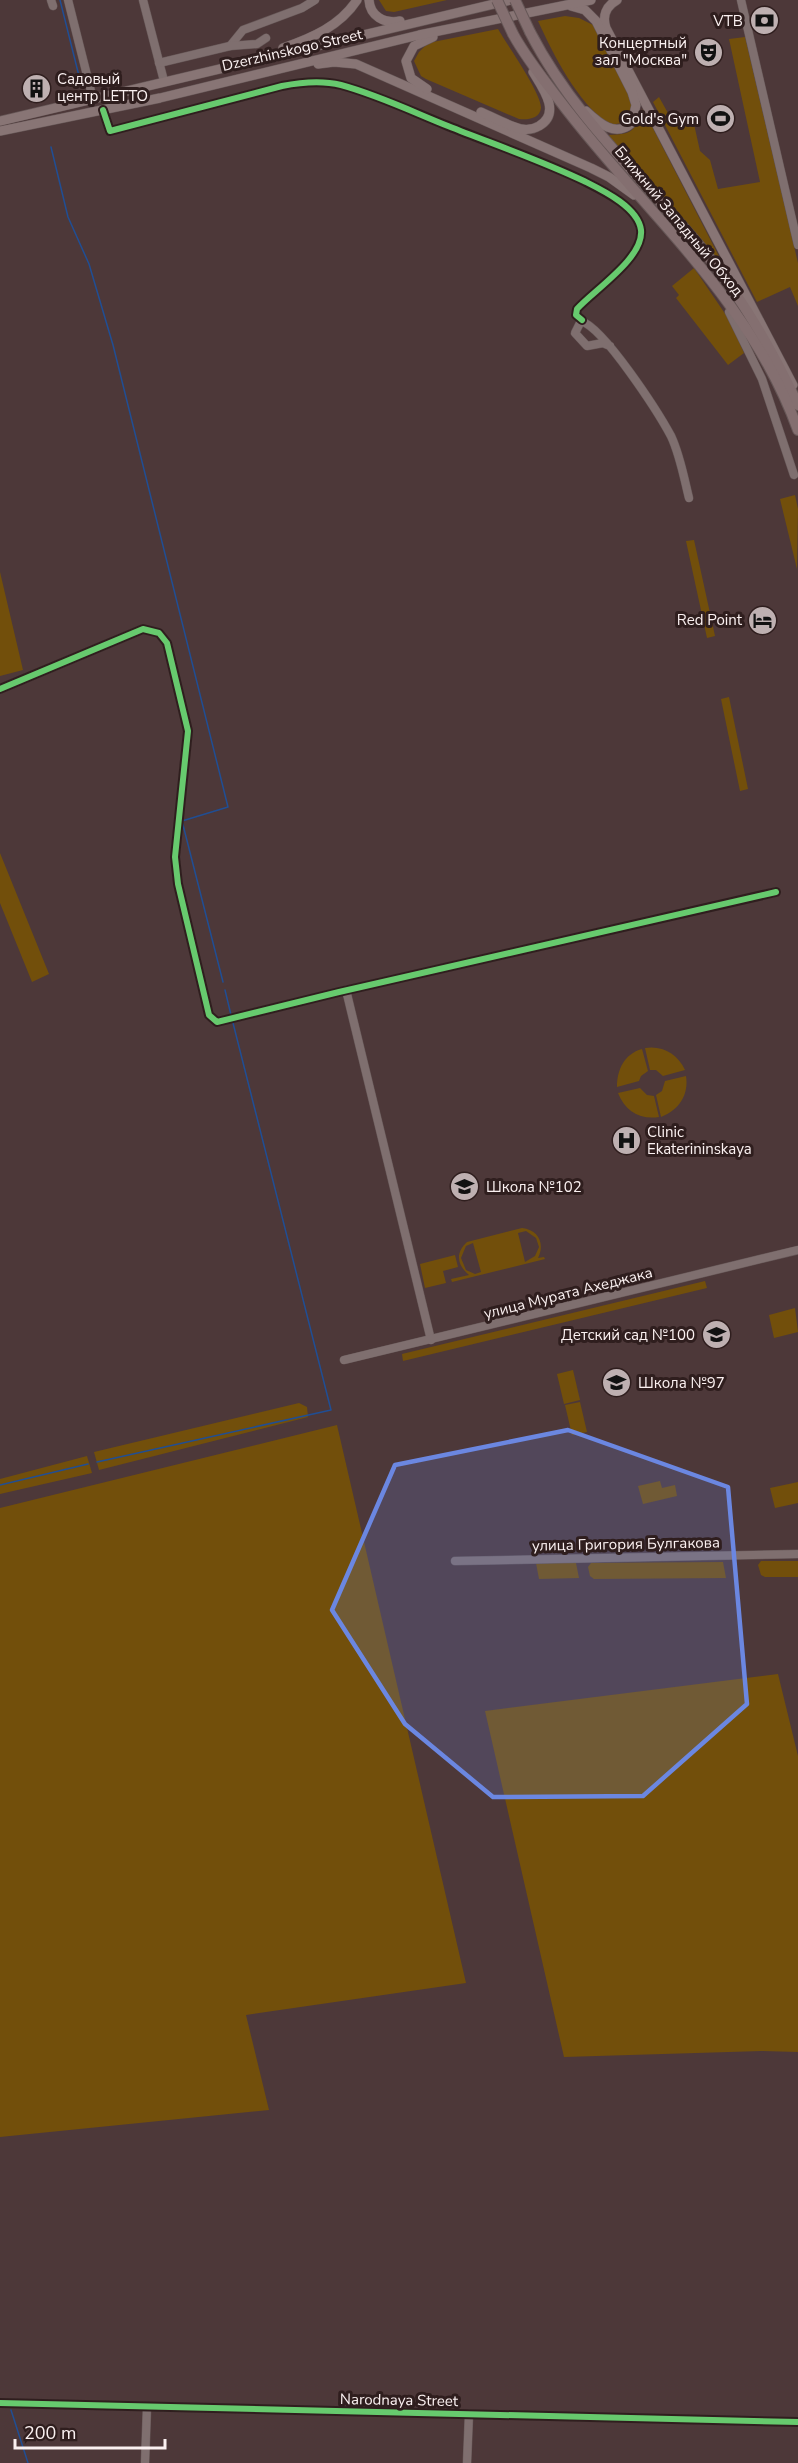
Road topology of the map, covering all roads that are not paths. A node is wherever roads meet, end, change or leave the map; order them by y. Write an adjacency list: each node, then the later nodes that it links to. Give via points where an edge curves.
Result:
1 (68, 0): 22 (street)
2 (144, 0): 17 (street)
3 (315, 0): 16 (street, via 243,30)
4 (357, 0): 18 (main road, via 345,16 326,30)
5 (369, 0): 11 (main road, via 375,15 392,22)
6 (497, 0): 15 (highway, Ближний Западный Обход, bridge)
7 (513, 0): 11 (main road, Dzerzhinskogo Street); 21 (highway, bridge)
8 (591, 0): 12 (main road, Dzerzhinskogo Street)
9 (617, 0): 31 (main road, via 606,10 606,28 780,356)
10 (741, 0): 27 (street)
11 (484, 6): 18 (main road, Dzerzhinskogo Street)
12 (560, 6): 13 (main road, Dzerzhinskogo Street); 21 (main road, via 582,8 596,21 632,93 635,118 626,128 607,128)
13 (471, 26): 15 (main road, via 417,44 406,58 409,76 423,88 519,128 531,129 546,120 549,100); 19 (main road, Dzerzhinskogo Street)
14 (266, 38): 16 (street, via 257,44)
15 (516, 39): 26 (highway, Ближний Западный Обход, via 585,133)
16 (230, 46): 17 (street)
17 (159, 63): 20 (street)
18 (230, 66): 20 (main road, Dzerzhinskogo Street)
19 (268, 70): 23 (main road, Dzerzhinskogo Street); 26 (main road, via 328,62 356,64 566,156)
20 (164, 81): 22 (main road, Dzerzhinskogo Street)
21 (563, 87): 26 (highway)
22 (93, 99): 24 (main road, Dzerzhinskogo Street)
23 (103, 110): 25 (main road, Dzerzhinskogo Street); 29 (street, via 110,131 282,86 326,83 368,94 584,181 630,211 641,233 629,259 577,309 576,315)
24 (0, 121)
25 (0, 131)
26 (659, 208): 28 (highway, Ближний Западный Обход); 32 (highway, via 704,251 745,306)
27 (798, 245)
28 (706, 272): 33 (highway, Ближний Западный Обход, via 757,342); 34 (street, via 748,346)
29 (582, 320): 30 (street); 30 (street, via 575,333 587,346)
30 (610, 346): 35 (street, via 671,436)
31 (798, 398)
32 (798, 405)
33 (798, 430)
34 (794, 475)
35 (689, 498)
36 (0, 689): 38 (street, via 130,633 143,629 159,633 167,643 188,731 175,857 208,1015 217,1022)
37 (776, 892): 38 (street)
38 (346, 990): 40 (street)
39 (798, 1251): 40 (street, улица Мурата Ахеджака)
40 (431, 1340): 41 (street, улица Мурата Ахеджака)
41 (344, 1360)
42 (798, 1554): 43 (street, улица Григория Булгакова)
43 (455, 1561)
44 (0, 2403): 45 (street, Narodnaya Street)
45 (147, 2407): 46 (street, Narodnaya Street); 48 (street)
46 (468, 2414): 47 (street, Narodnaya Street); 49 (street)
47 (798, 2422)
48 (146, 2463)
49 (467, 2463)

